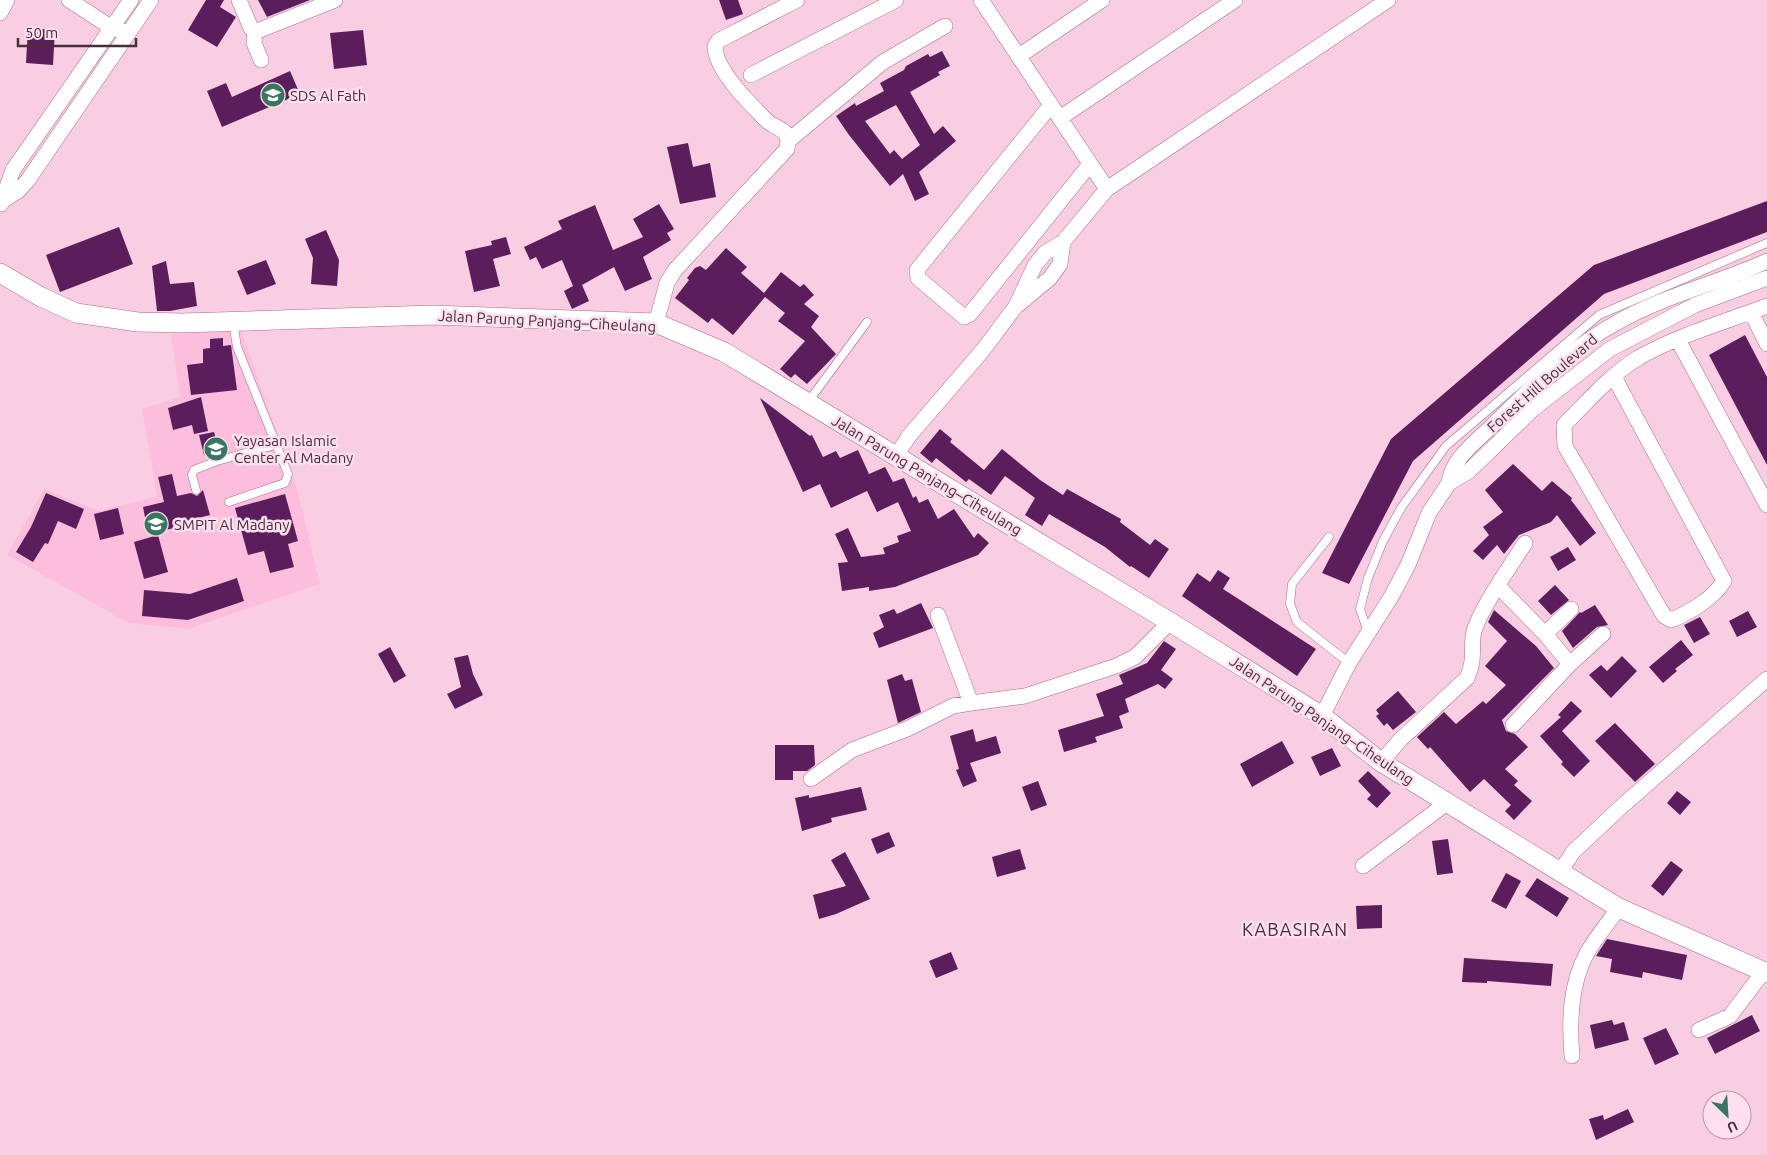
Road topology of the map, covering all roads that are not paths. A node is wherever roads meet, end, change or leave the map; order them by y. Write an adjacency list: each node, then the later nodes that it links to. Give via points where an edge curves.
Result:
1 (6, 0): 13 (street)
2 (69, 0): 15 (street)
3 (131, 0): 15 (street)
4 (151, 0): 17 (street)
5 (239, 0): 16 (street)
6 (335, 0): 16 (street)
7 (798, 0): 23 (street, via 714,46 719,62 735,86 768,122 785,133)
8 (896, 0): 20 (street)
9 (981, 0): 18 (street)
10 (1102, 0): 18 (street)
11 (1235, 0): 22 (street)
12 (1388, 0): 25 (street)
13 (0, 13)
14 (945, 26): 23 (street, via 883,62)
15 (112, 28): 17 (street); 26 (street, via 13,170)
16 (255, 32): 19 (street, via 254,43)
17 (129, 33): 26 (street, via 28,180)
18 (1019, 56): 21 (street)
19 (261, 60)
20 (751, 74)
21 (1051, 105): 22 (street); 24 (street, via 916,270 918,278 964,317 970,314)
22 (1060, 118): 24 (street)
23 (788, 141): 35 (street, via 787,149 675,270)
24 (1090, 164): 25 (street)
25 (1107, 189): 41 (street, via 1063,242 1045,253 1035,265 1016,306)
26 (2, 203)
27 (1767, 244): 52 (lane, via 1599,316 1446,446 1401,508 1382,541 1360,609)
28 (1767, 261): 42 (street, Forest Hill Boulevard, via 1649,307 1592,337 1479,438 1456,462)
29 (0, 273): 33 (street, Jalan Parung Panjang–Ciheulang, via 41,298 76,313 138,322)
30 (1767, 278): 42 (street, via 1695,306 1610,349 1533,409 1469,471)
31 (1767, 306): 32 (street)
32 (1751, 312): 36 (street); 37 (street)
33 (232, 320): 35 (street, Jalan Parung Panjang–Ciheulang, via 432,315); 40 (lane, via 237,347)
34 (867, 322): 39 (lane)
35 (656, 323): 39 (street, Jalan Parung Panjang–Ciheulang, via 724,352)
36 (1678, 340): 38 (street, via 1638,358); 45 (street)
37 (1767, 344)
38 (1614, 377): 38 (street, via 1724,581 1719,590 1671,620 1664,616 1565,446 1564,425)
39 (808, 402): 41 (street, Jalan Parung Panjang–Ciheulang)
40 (276, 445): 43 (lane, via 194,470); 44 (lane, via 288,474 285,482)
41 (896, 456): 51 (street, Jalan Parung Panjang–Ciheulang)
42 (1449, 483): 52 (street, via 1429,512 1408,564)
43 (196, 490)
44 (228, 502)
45 (1767, 506)
46 (1329, 537): 55 (lane, via 1292,584 1290,604 1296,622)
47 (1525, 543): 48 (street)
48 (1498, 586): 53 (street); 61 (street, via 1475,629 1473,665 1467,678)
49 (1571, 610): 53 (street)
50 (938, 615): 58 (street)
51 (1170, 622): 58 (street, via 1134,657 1116,666 1025,696); 59 (street, Jalan Parung Panjang–Ciheulang)
52 (1369, 634): 55 (street)
53 (1545, 634): 56 (street)
54 (1603, 634): 56 (street)
55 (1349, 663): 59 (street)
56 (1570, 664): 60 (street)
57 (1767, 679): 65 (street, via 1621,807 1573,852)
58 (971, 703): 62 (street, via 937,712 907,729 852,750)
59 (1322, 716): 61 (street, Jalan Parung Panjang–Ciheulang)
60 (1513, 725)
61 (1381, 762): 63 (street, Jalan Parung Panjang–Ciheulang)
62 (811, 779)
63 (1448, 802): 64 (street); 65 (street, Jalan Parung Panjang–Ciheulang)
64 (1363, 866)
65 (1560, 872): 66 (street, Jalan Parung Panjang–Ciheulang)
66 (1619, 908): 67 (street, Jalan Parung Panjang–Ciheulang); 69 (street, via 1587,953 1578,974 1571,1013)
67 (1766, 972): 68 (street, via 1730,1016)
68 (1699, 1030)
69 (1572, 1056)

